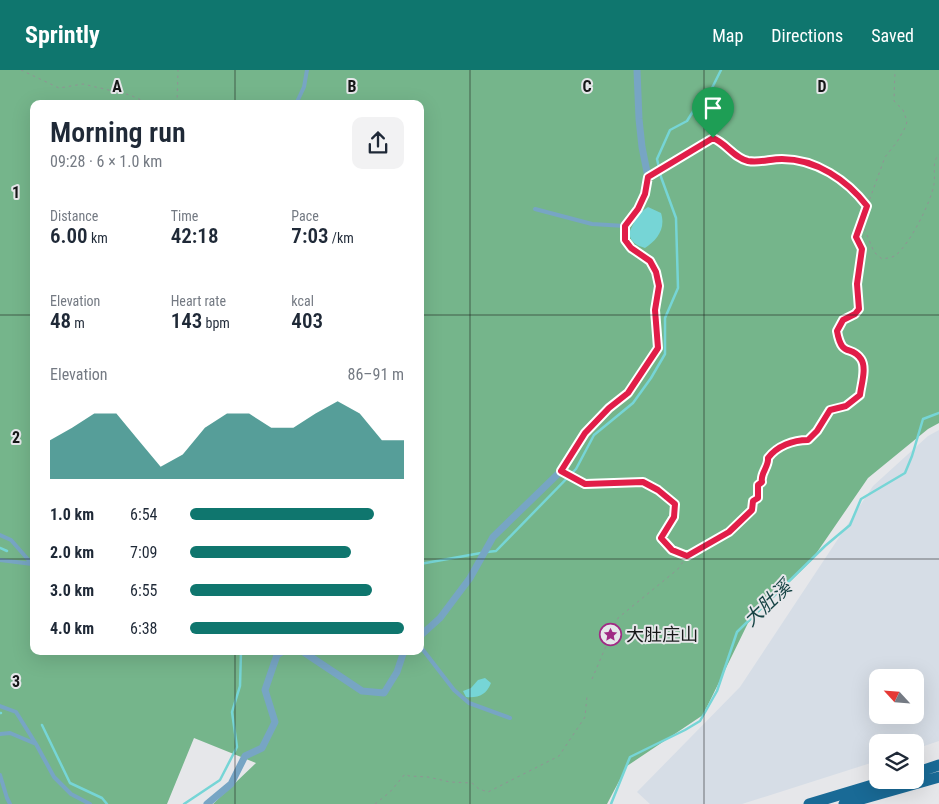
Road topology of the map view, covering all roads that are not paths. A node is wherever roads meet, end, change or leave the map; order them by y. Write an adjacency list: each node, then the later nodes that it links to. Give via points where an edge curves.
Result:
1 (307, 70): 3 (lane)
2 (637, 70): 5 (street, via 639,120)
3 (298, 100)
4 (782, 159): 5 (lane, via 746,161 722,141 713,138)
5 (651, 175): 7 (street, via 638,209)
6 (535, 209): 7 (lane, via 592,224)
7 (625, 226): 8 (street, via 625,240 635,252 650,261 656,272 659,286 655,310 658,348 628,393 585,433)
8 (561, 471): 9 (lane, via 585,484 643,482); 14 (street, via 494,537 465,584 440,618)
9 (675, 504)
10 (0, 534): 12 (lane, via 11,540)
11 (0, 560): 13 (lane)
12 (30, 561)
13 (30, 564)
14 (424, 632)
15 (424, 651): 20 (lane, via 454,690 469,703)
16 (277, 655): 31 (street, via 265,690 275,722 262,748 245,756 231,784)
17 (308, 655): 18 (street, via 362,691 384,693 398,672)
18 (403, 655)
19 (0, 706): 22 (lane, via 16,712)
20 (510, 718)
21 (0, 734): 22 (lane, via 10,733)
22 (36, 744): 30 (lane, via 54,777 71,794)
23 (939, 765): 24 (main road)
24 (924, 770)
25 (0, 775): 29 (lane)
26 (939, 777): 28 (main road)
27 (873, 789): 28 (main road)
28 (859, 797): 32 (main road); 33 (main road)
29 (10, 804)
30 (90, 804)
31 (207, 804)
32 (809, 804)
33 (844, 804)

